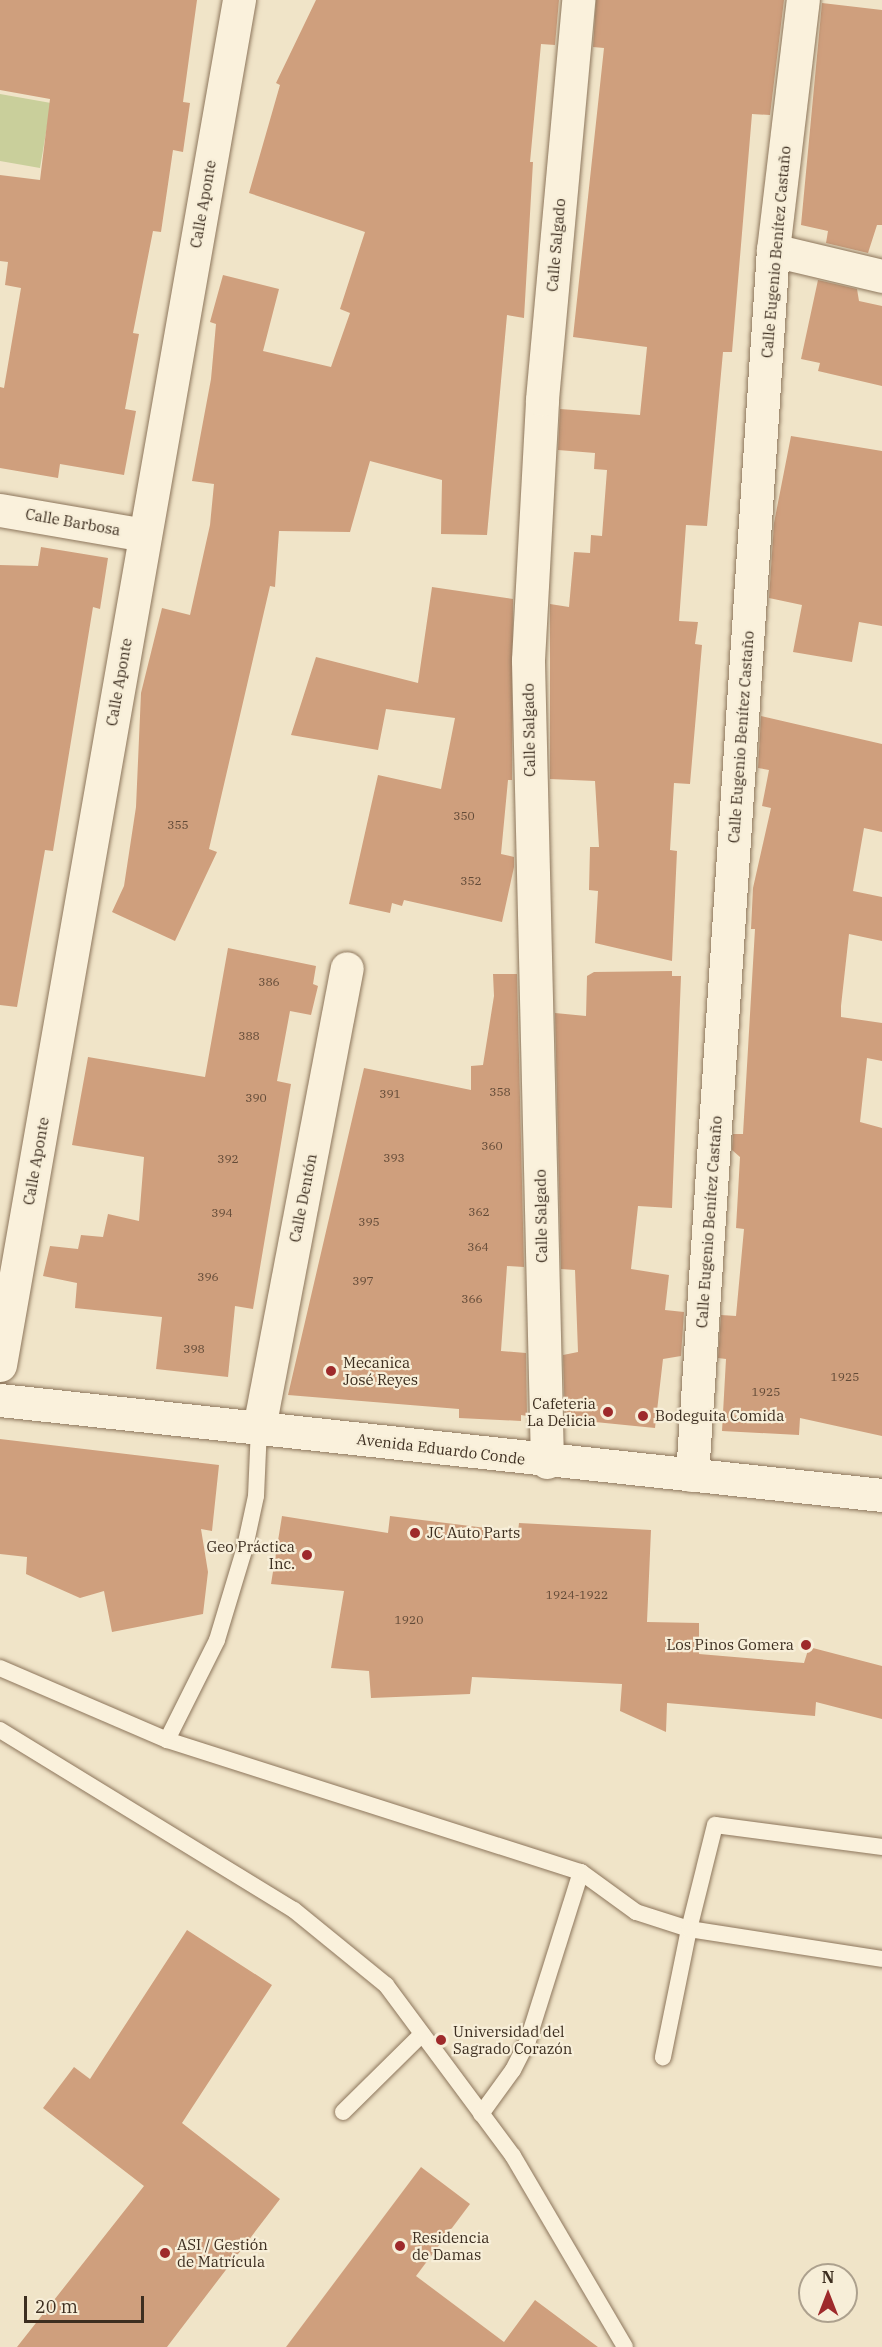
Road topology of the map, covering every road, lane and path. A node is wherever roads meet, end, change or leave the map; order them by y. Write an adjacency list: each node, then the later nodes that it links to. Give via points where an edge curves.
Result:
1 (239, 0): 7 (street, Calle Aponte)
2 (578, 0): 12 (street, Calle Salgado, via 542,399 528,660)
3 (803, 0): 4 (street, Calle Eugenio Benítez Castaño)
4 (773, 250): 5 (street); 13 (street, Calle Eugenio Benítez Castaño)
5 (882, 276)
6 (0, 510): 7 (street, Calle Barbosa)
7 (145, 535): 9 (street, Calle Aponte)
8 (347, 968): 11 (street, Calle Dentón)
9 (0, 1365)
10 (0, 1400): 11 (street, Avenida Eduardo Conde)
11 (259, 1428): 12 (street, Avenida Eduardo Conde); 17 (lane, via 256,1496 245,1547 217,1640)
12 (547, 1462): 13 (street, Avenida Eduardo Conde)
13 (692, 1475): 14 (street, Avenida Eduardo Conde)
14 (882, 1495)
15 (0, 1668): 17 (lane)
16 (0, 1730): 22 (lane, via 294,1910 386,1985)
17 (166, 1740): 19 (lane)
18 (882, 1847): 20 (lane, via 715,1825)
19 (581, 1872): 20 (lane, via 636,1912); 25 (lane, via 528,2040 513,2070)
20 (689, 1929): 21 (lane); 23 (lane)
21 (882, 1959)
22 (422, 2034): 24 (lane); 25 (lane)
23 (663, 2057)
24 (343, 2112)
25 (481, 2114): 26 (lane, via 513,2156)
26 (625, 2347)

